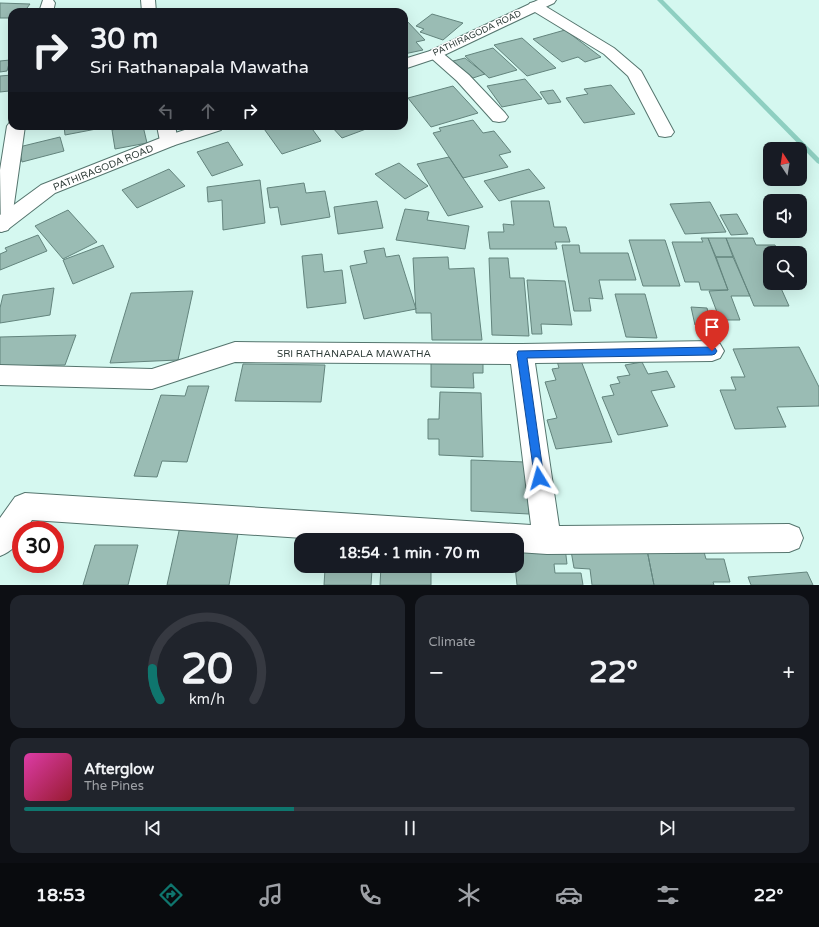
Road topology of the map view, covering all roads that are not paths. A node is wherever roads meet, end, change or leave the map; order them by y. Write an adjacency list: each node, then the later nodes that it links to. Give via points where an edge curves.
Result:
1 (542, 3): 2 (street, PATHIRAGODA ROAD); 7 (street, via 609,51 635,74)
2 (434, 54): 3 (street, PATHIRAGODA ROAD); 4 (street, via 463,78)
3 (408, 63)
4 (499, 117)
5 (15, 130): 9 (street)
6 (191, 130): 8 (street, PATHIRAGODA ROAD)
7 (665, 132)
8 (167, 134): 9 (street, PATHIRAGODA ROAD, via 48,189)
9 (0, 225)
10 (712, 351): 11 (street, SRI RATHANAPALA MAWATHA)
11 (522, 354): 12 (street, SRI RATHANAPALA MAWATHA, via 235,352 152,379); 14 (street)
12 (0, 375)
13 (789, 538): 14 (street)
14 (547, 540): 15 (street, via 26,506)
15 (0, 542)

